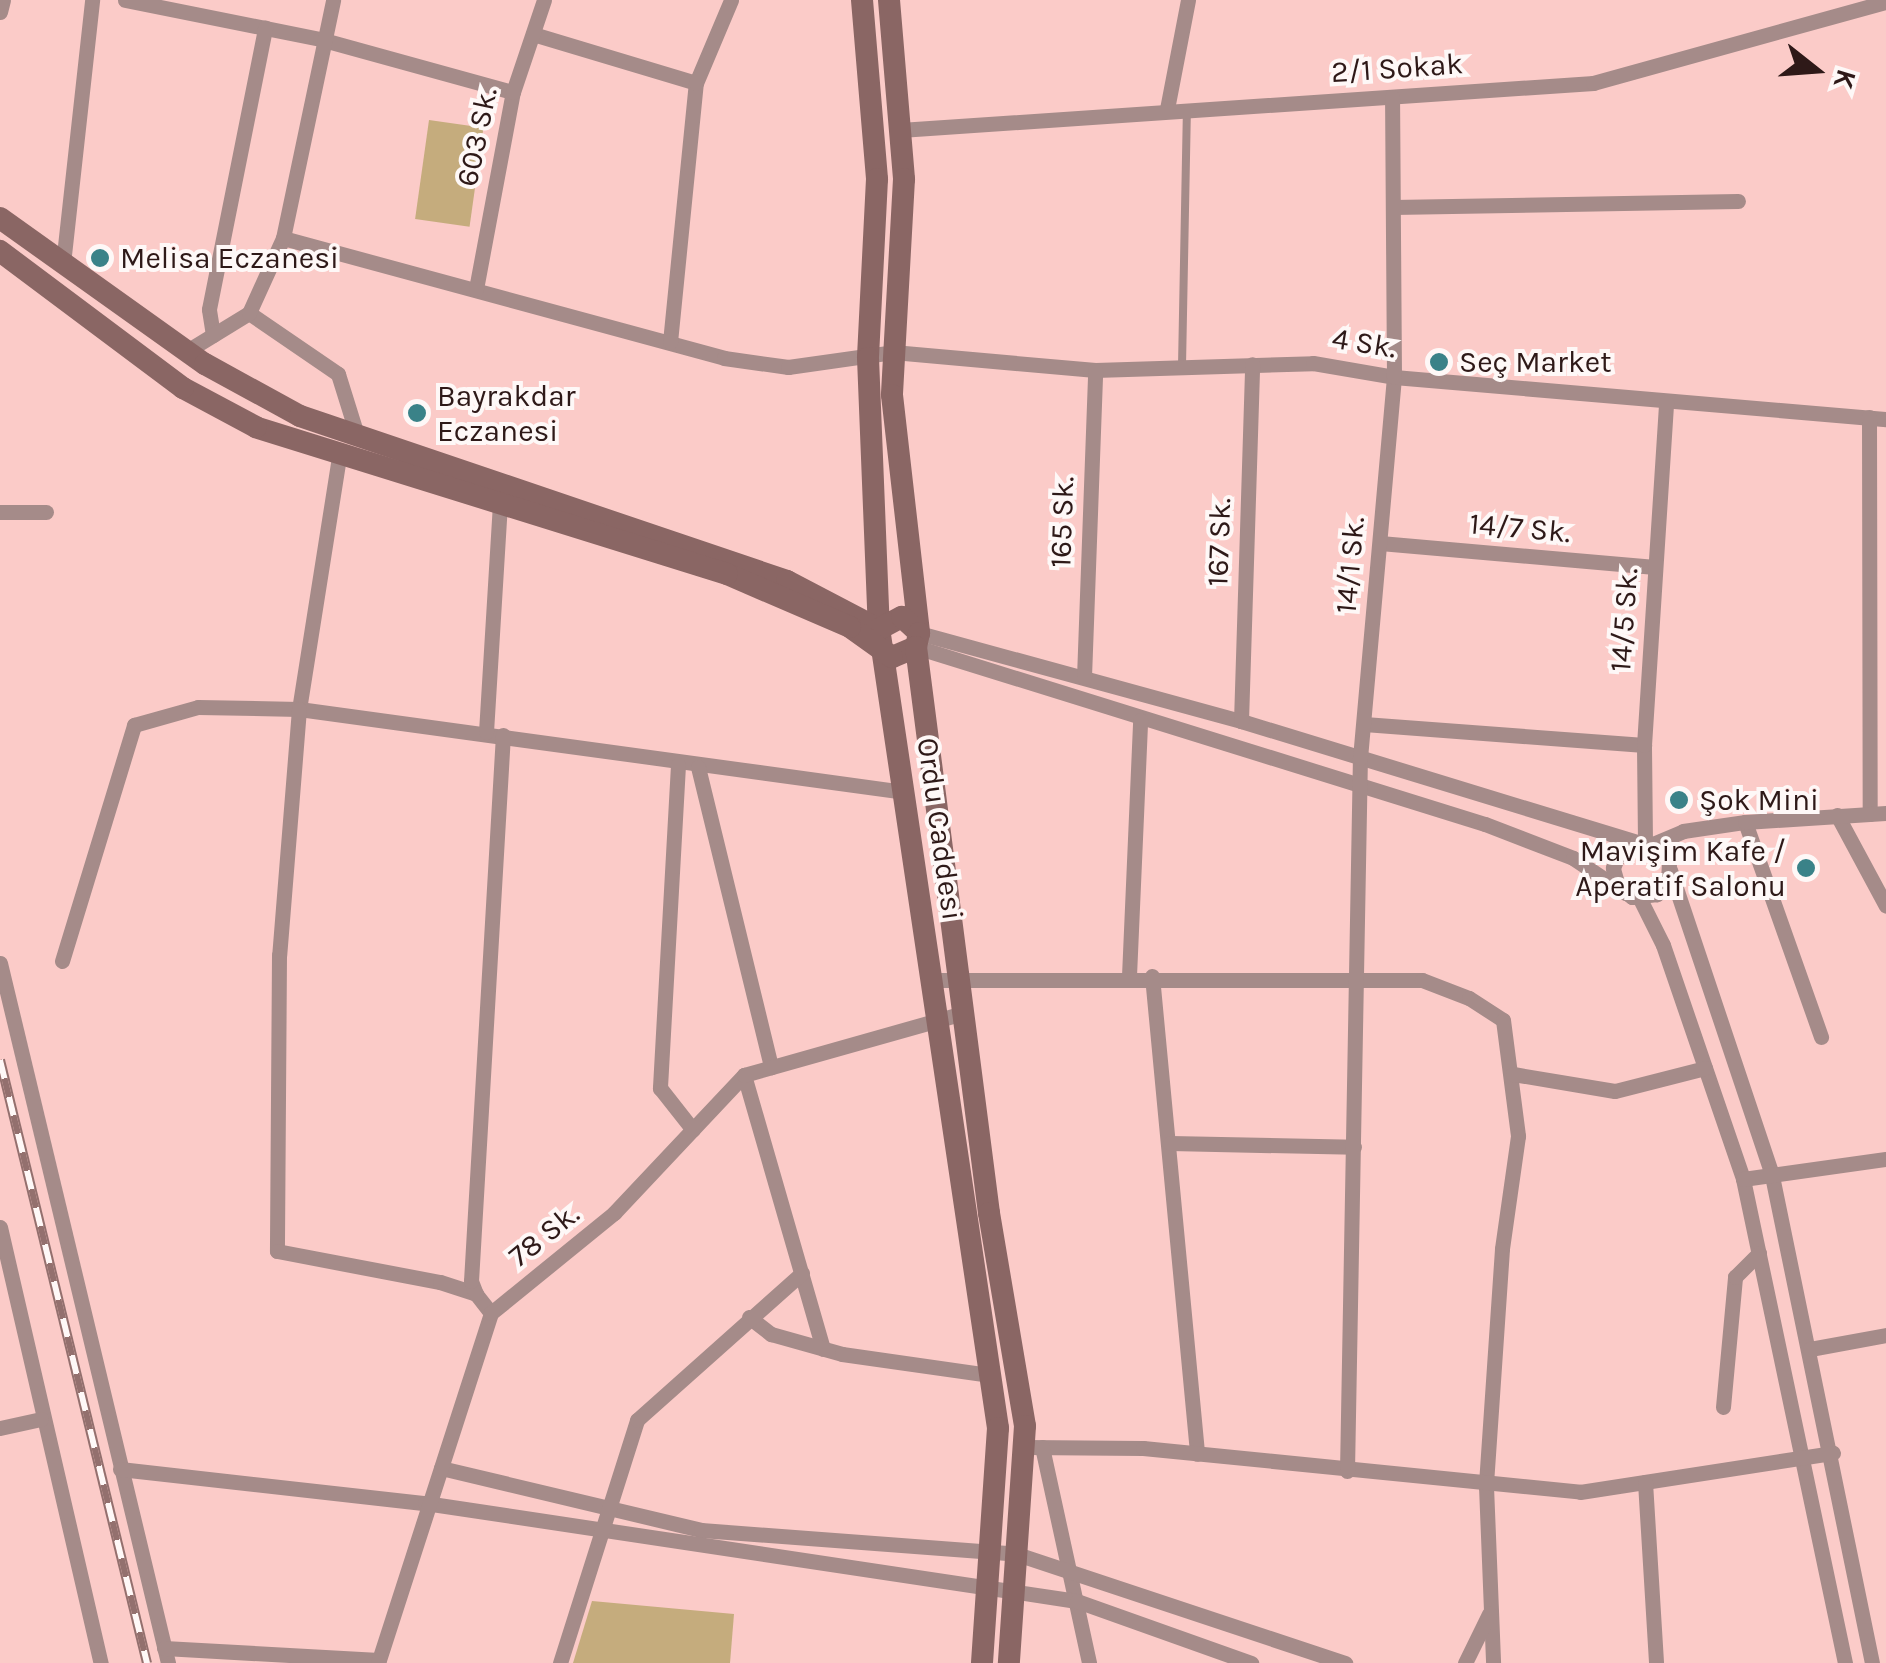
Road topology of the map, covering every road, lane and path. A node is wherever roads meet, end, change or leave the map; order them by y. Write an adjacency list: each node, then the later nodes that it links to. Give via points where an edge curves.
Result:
1 (2, 0): 11 (street)
2 (92, 0): 27 (street)
3 (125, 0): 12 (street)
4 (333, 0): 14 (street)
5 (544, 0): 13 (street, 603 Sk.)
6 (731, 0): 15 (street)
7 (862, 0): 21 (main road, Ordu Caddesi)
8 (889, 0): 20 (main road, Ordu Caddesi)
9 (1188, 0): 18 (street)
10 (1886, 2): 17 (street, 2/1 Sokak, via 1593,83)
11 (0, 12)
12 (265, 28): 14 (street); 30 (street, via 209,309)
13 (533, 34): 15 (street); 16 (street, 603 Sk.)
14 (320, 39): 16 (street); 25 (street)
15 (696, 83): 31 (street)
16 (513, 92): 28 (street, 603 Sk.)
17 (1392, 97): 19 (street, 2/1 Sokak); 23 (street, 14/1 Sk.)
18 (1167, 108): 19 (street, 2/1 Sokak); 20 (street, 2/1 Sokak)
19 (1187, 108): 36 (lane)
20 (900, 130): 21 (main road); 33 (main road, Ordu Caddesi, via 904,178)
21 (875, 133): 34 (main road, Ordu Caddesi)
22 (1738, 201): 23 (street)
23 (1393, 207): 38 (street, 14/1 Sk.)
24 (0, 218): 27 (main road)
25 (283, 238): 28 (street, 4 Sk.); 29 (street)
26 (0, 251): 42 (main road, via 183,388 256,427)
27 (63, 264): 32 (main road)
28 (476, 289): 31 (street, 4 Sk.)
29 (248, 313): 30 (street); 41 (street, via 338,374)
30 (213, 335): 32 (street)
31 (670, 342): 34 (street, 4 Sk., via 788,367)
32 (187, 351): 41 (main road, via 300,416)
33 (894, 352): 34 (street, 4 Sk.); 37 (street, 4 Sk.); 49 (main road, Ordu Caddesi, via 892,394)
34 (868, 358): 50 (main road, Ordu Caddesi)
35 (1252, 364): 36 (street, 4 Sk.); 38 (street, 4 Sk., via 1312,363); 54 (street, 167 Sk.)
36 (1182, 366): 37 (street, 4 Sk.)
37 (1095, 370): 51 (street, 165 Sk.)
38 (1394, 377): 39 (street, 4 Sk., via 1490,381); 46 (street, 14/1 Sk.)
39 (1666, 403): 40 (street, 4 Sk.); 47 (street, 14/5 Sk.)
40 (1878, 418): 48 (street)
41 (357, 435): 50 (main road, via 787,581)
42 (339, 457): 43 (main road); 52 (street)
43 (500, 506): 50 (main road, via 727,574); 56 (street)
44 (0, 512): 45 (street)
45 (46, 512)
46 (1380, 543): 47 (street, 14/7 Sk.); 55 (street, 14/1 Sk.)
47 (1656, 568): 58 (street, 14/5 Sk.)
48 (1878, 618): 64 (street)
49 (917, 640): 50 (main road, via 899,657); 50 (main road, via 902,617); 51 (street); 53 (street); 73 (main road, Ordu Caddesi)
50 (882, 643): 63 (main road, Ordu Caddesi)
51 (1084, 677): 54 (street)
52 (299, 709): 56 (street); 71 (street, via 198,707 134,724); 95 (street, via 279,955 277,1251)
53 (1140, 720): 62 (street); 74 (street)
54 (1242, 722): 59 (street)
55 (1364, 724): 58 (street); 59 (street, 14/1 Sk.)
56 (486, 732): 57 (street)
57 (502, 735): 60 (street); 95 (street, via 471,1281)
58 (1644, 745): 67 (street, 14/5 Sk.)
59 (1360, 758): 62 (street, 14/1 Sk.); 67 (street)
60 (678, 765): 61 (street); 85 (street, via 660,1088)
61 (698, 767): 63 (street); 81 (street)
62 (1361, 791): 69 (street, via 1573,858); 76 (street, 14/1 Sk.)
63 (905, 792): 77 (main road, Ordu Caddesi)
64 (1878, 813): 65 (street)
65 (1837, 815): 66 (street); 70 (street)
66 (1745, 822): 67 (street); 80 (street)
67 (1645, 843): 68 (street); 69 (street, via 1620,851 1613,868)
68 (1670, 870): 69 (street, via 1664,887); 89 (street)
69 (1632, 896): 82 (street, via 1663,945)
70 (1886, 906)
71 (62, 961)
72 (0, 963): 110 (street)
73 (958, 976): 74 (street); 77 (street); 78 (main road, Ordu Caddesi)
74 (1129, 976): 75 (street)
75 (1152, 976): 76 (street); 86 (street)
76 (1358, 978): 83 (street, via 1422,980 1470,998 1503,1020); 87 (street, 14/1 Sk.)
77 (931, 980): 79 (main road, Ordu Caddesi)
78 (963, 1014): 79 (street); 105 (main road, Ordu Caddesi)
79 (936, 1018): 81 (street); 101 (main road, Ordu Caddesi)
80 (1821, 1037)
81 (771, 1067): 84 (street)
82 (1705, 1068): 83 (street, via 1615,1091); 90 (street)
83 (1513, 1074): 113 (street, via 1518,1136 1502,1249)
84 (744, 1075): 85 (street, 78 Sk.); 94 (street)
85 (692, 1130): 96 (street, 78 Sk., via 614,1213)
86 (1170, 1143): 87 (street); 107 (street)
87 (1354, 1147): 111 (street, 14/1 Sk.)
88 (1886, 1159): 89 (street)
89 (1771, 1171): 90 (street); 100 (street)
90 (1743, 1179): 92 (street)
91 (0, 1227): 93 (street)
92 (1760, 1253): 102 (street, via 1735,1278); 108 (street)
93 (4, 1258): 103 (street)
94 (802, 1272): 97 (street); 99 (street)
95 (476, 1294): 96 (street)
96 (491, 1314): 109 (street)
97 (750, 1317): 99 (street, via 771,1334); 115 (street, via 637,1420)
98 (1886, 1335): 100 (street)
99 (823, 1349): 101 (street)
100 (1810, 1349): 106 (street)
101 (990, 1375): 117 (main road, Ordu Caddesi, via 998,1428)
102 (1724, 1407)
103 (41, 1419): 104 (street); 126 (street)
104 (0, 1428)
105 (1034, 1447): 107 (street); 118 (main road, Ordu Caddesi); 119 (street)
106 (1833, 1453): 108 (street); 137 (street)
107 (1197, 1454): 111 (street)
108 (1805, 1458): 112 (street); 136 (street)
109 (441, 1468): 114 (street); 115 (street)
110 (120, 1469): 114 (street); 124 (street)
111 (1347, 1470): 113 (street)
112 (1644, 1482): 113 (street, via 1580,1492); 135 (street)
113 (1486, 1486): 123 (street)
114 (425, 1503): 116 (street); 125 (street)
115 (606, 1504): 116 (street); 117 (street, via 701,1530)
116 (598, 1532): 120 (street); 127 (street)
117 (990, 1553): 118 (street); 120 (main road, Ordu Caddesi)
118 (1018, 1554): 119 (street); 121 (main road, Ordu Caddesi)
119 (1068, 1566): 122 (street); 132 (street)
120 (988, 1590): 121 (street); 128 (main road, Ordu Caddesi)
121 (1014, 1595): 122 (street); 129 (main road, Ordu Caddesi)
122 (1078, 1602): 130 (street); 131 (street)
123 (1491, 1611): 133 (street); 134 (street)
124 (166, 1655): 125 (street)
125 (379, 1662)
126 (101, 1663)
127 (560, 1663)
128 (982, 1663)
129 (1010, 1663)
130 (1089, 1663)
131 (1251, 1663)
132 (1345, 1663)
133 (1465, 1663)
134 (1493, 1663)
135 (1656, 1663)
136 (1844, 1663)
137 (1872, 1663)

